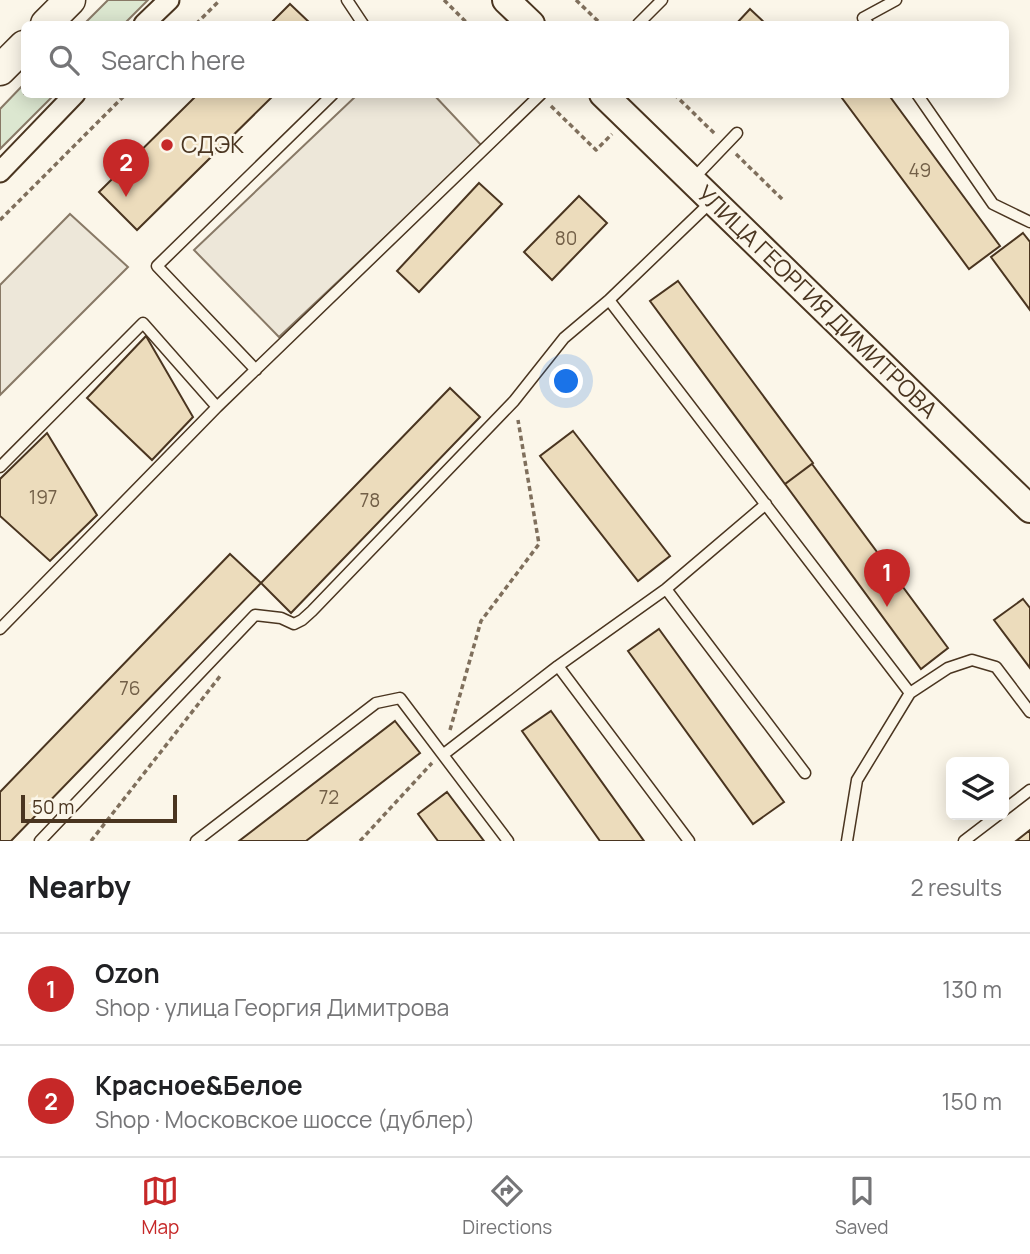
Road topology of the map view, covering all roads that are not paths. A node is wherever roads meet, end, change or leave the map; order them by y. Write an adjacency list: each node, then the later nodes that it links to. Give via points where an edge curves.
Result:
1 (70, 0): 7 (main road)
2 (169, 0): 8 (street)
3 (347, 0): 9 (lane)
4 (506, 0): 10 (main road)
5 (659, 1): 11 (lane)
6 (892, 1): 12 (lane, via 863,18)
7 (49, 21)
8 (147, 21)
9 (361, 21)
10 (528, 21)
11 (641, 21)
12 (866, 21)
13 (21, 49): 14 (main road)
14 (0, 70)
15 (71, 98): 21 (street)
16 (329, 98): 26 (lane, via 157,266)
17 (538, 98): 26 (lane)
18 (607, 98): 22 (main road, УЛИЦА ГЕОРГИЯ ДИМИТРОВА)
19 (920, 98): 24 (lane, via 993,204)
20 (737, 133): 22 (lane)
21 (0, 172)
22 (692, 181): 23 (main road, УЛИЦА ГЕОРГИЯ ДИМИТРОВА)
23 (712, 201): 25 (lane); 30 (main road, УЛИЦА ГЕОРГИЯ ДИМИТРОВА)
24 (1030, 222)
25 (609, 300): 29 (lane); 41 (lane, via 564,338 514,401 302,620 294,624 255,615)
26 (256, 370): 27 (lane)
27 (218, 407): 28 (lane, via 142,323); 32 (lane)
28 (0, 467)
29 (766, 504): 31 (lane); 34 (lane)
30 (1030, 509)
31 (666, 589): 33 (lane); 37 (lane)
32 (0, 629)
33 (558, 666): 36 (lane); 44 (lane)
34 (910, 693): 35 (lane, via 948,668 972,660 996,667); 45 (lane, via 857,780)
35 (1030, 712)
36 (444, 754): 42 (lane, via 400,698 376,703); 43 (lane)
37 (805, 772)
38 (1030, 790): 39 (lane)
39 (1009, 806)
40 (991, 820): 46 (lane)
41 (40, 841)
42 (197, 841)
43 (508, 841)
44 (689, 841)
45 (847, 841)
46 (964, 841)

